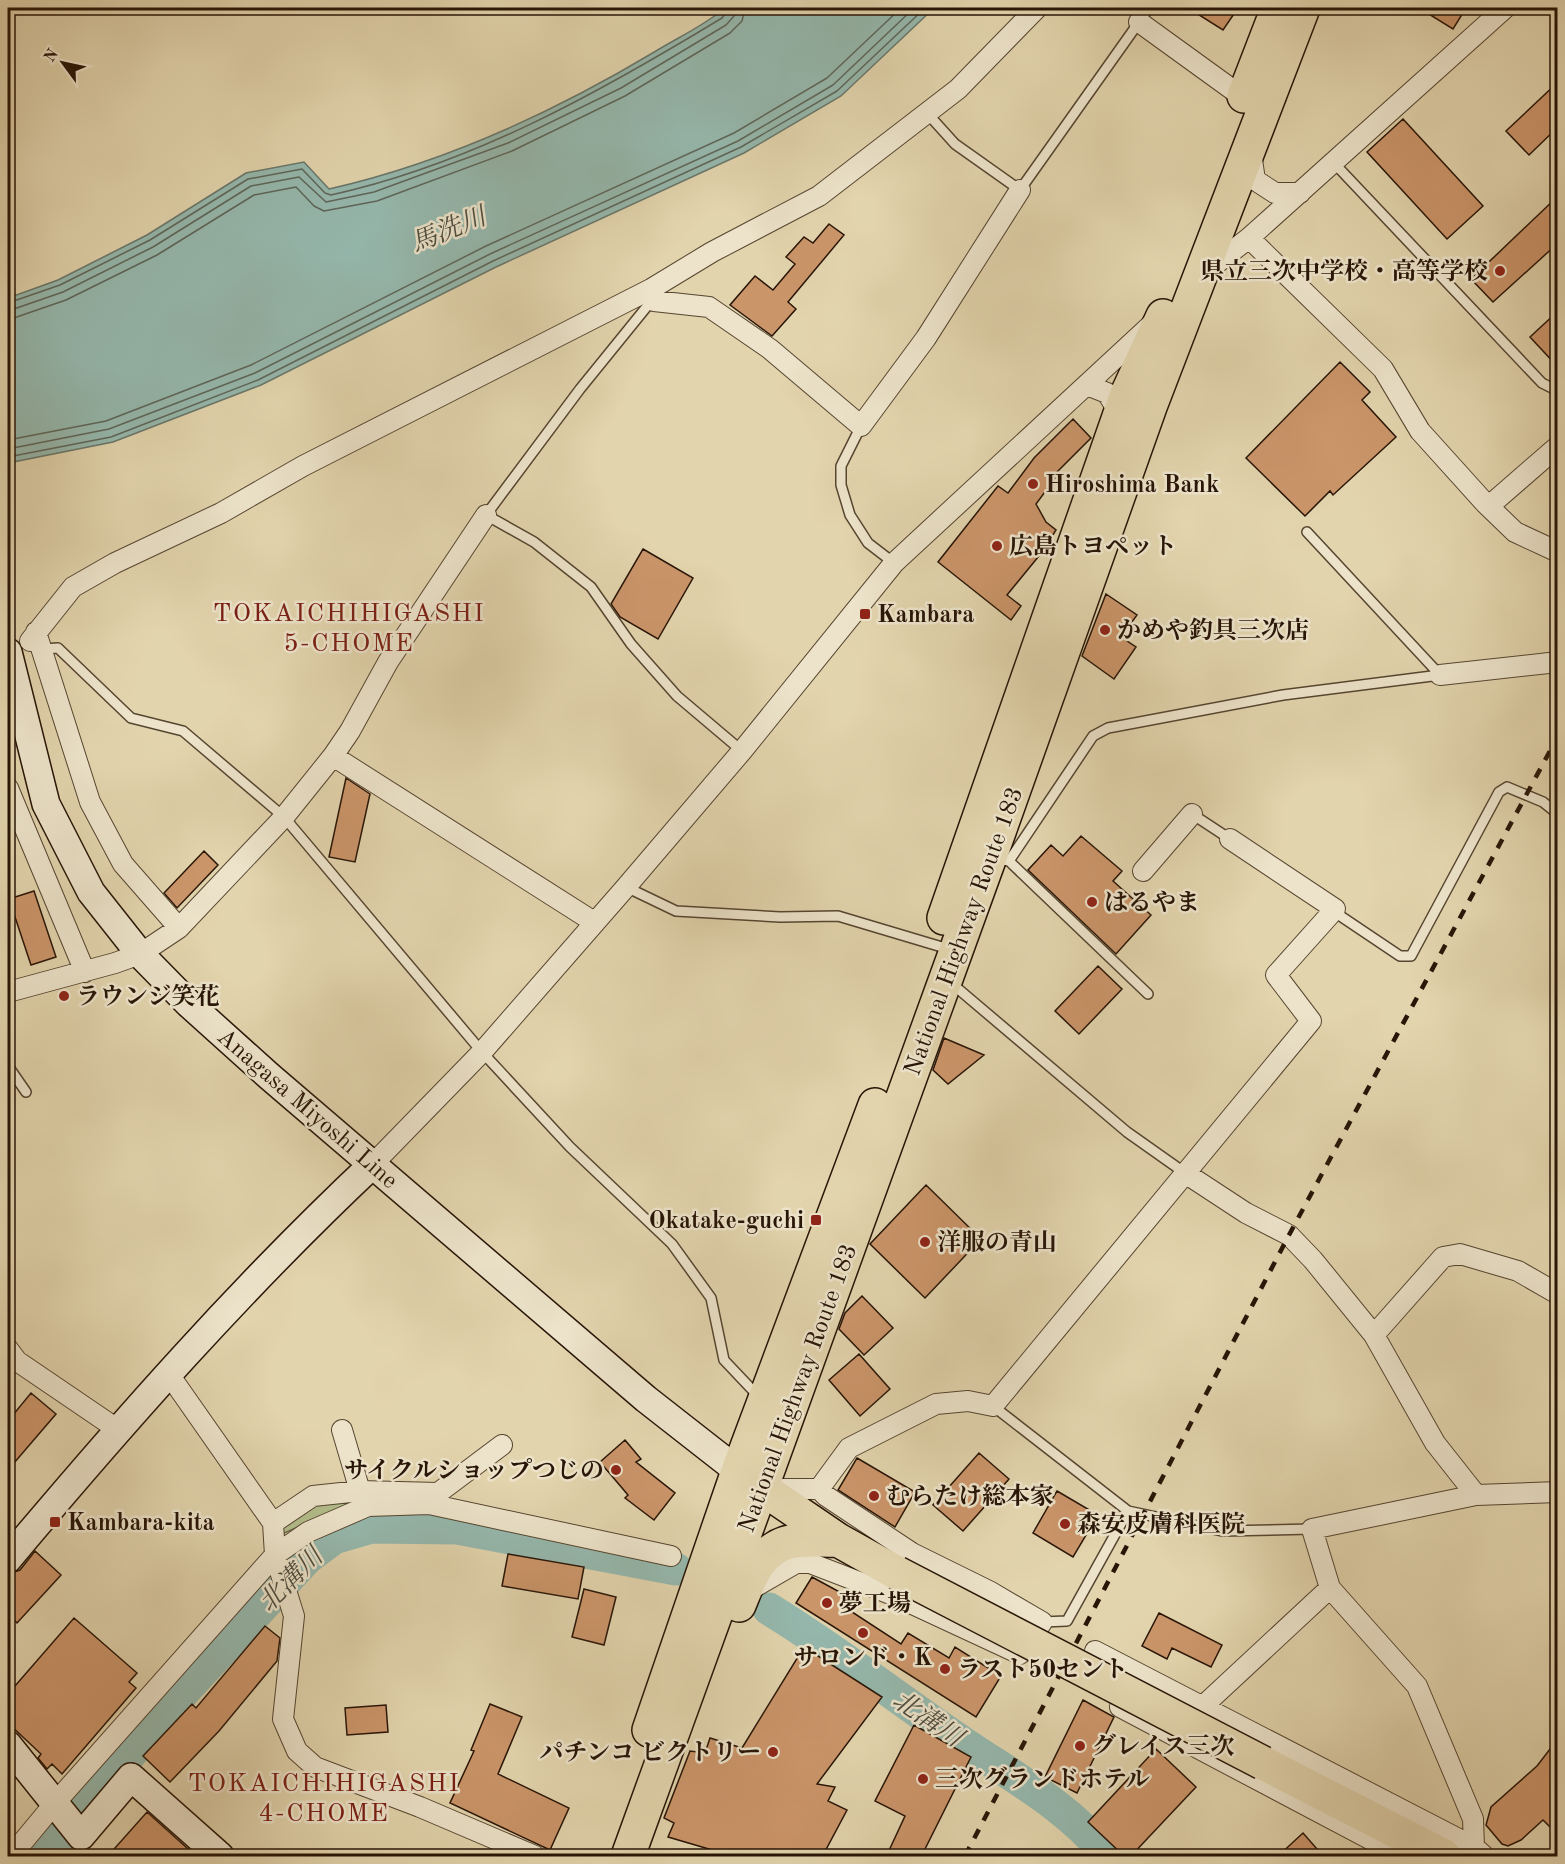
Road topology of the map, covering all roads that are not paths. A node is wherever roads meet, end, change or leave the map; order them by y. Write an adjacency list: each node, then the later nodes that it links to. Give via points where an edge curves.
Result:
1 (1037, 8): 7 (street, via 957,89)
2 (1278, 8): 6 (highway, National Highway Route 183)
3 (1303, 8): 8 (highway, National Highway Route 183)
4 (1505, 8): 9 (street)
5 (1144, 15): 6 (street); 10 (lane)
6 (1244, 98): 15 (highway, National Highway Route 183)
7 (927, 113): 10 (lane, via 955,144); 14 (street, via 819,196)
8 (1250, 144): 11 (street, via 1255,180 1275,193); 13 (highway, National Highway Route 183)
9 (1334, 163): 11 (street); 17 (lane, via 1542,383)
10 (1020, 190): 19 (street, via 926,338)
11 (1300, 193): 12 (street)
12 (1249, 238): 13 (street); 21 (street, via 1383,369 1420,431)
13 (1198, 277): 15 (street); 36 (highway, National Highway Route 183)
14 (652, 295): 19 (street, via 709,307 770,349); 22 (lane); 26 (street, via 313,461 221,513 73,587)
15 (1164, 313): 16 (street); 18 (highway, National Highway Route 183)
16 (1087, 385): 18 (street, via 1107,393); 25 (street)
17 (1557, 391)
18 (1120, 414): 43 (highway, National Highway Route 183)
19 (861, 426): 25 (lane, via 841,466 841,485 850,515 868,543)
20 (1557, 446): 21 (street)
21 (1489, 506): 24 (street, via 1515,532)
22 (486, 515): 29 (lane, via 534,542 591,587 631,644 677,696); 30 (street, via 388,662)
23 (1307, 532): 28 (lane)
24 (1557, 552)
25 (894, 563): 29 (street)
26 (29, 644): 34 (lane, via 58,648 131,718 183,731); 41 (street, via 90,802 123,864); 42 (main road, Anagasa Miyoshi Line, via 46,804 91,892)
27 (1557, 662): 28 (street)
28 (1440, 675): 36 (lane, via 1283,695 1108,728 1093,736)
29 (742, 751): 38 (street)
30 (333, 756): 34 (street); 40 (street)
31 (8, 788): 44 (street)
32 (1192, 814): 35 (lane); 37 (street)
33 (1557, 814): 39 (lane, via 1543,802 1507,787 1499,792 1411,956 1400,956)
34 (284, 817): 41 (street); 47 (lane)
35 (1230, 839): 39 (street)
36 (1000, 859): 43 (highway, National Highway Route 183); 46 (lane)
37 (1143, 872)
38 (626, 887): 40 (street); 43 (lane, via 676,911 838,916)
39 (1333, 911): 51 (street, via 1276,975 1311,1021)
40 (594, 922): 47 (street)
41 (178, 928): 42 (street)
42 (140, 954): 44 (street); 50 (main road, Anagasa Miyoshi Line, via 189,1004)
43 (945, 958): 51 (lane, via 1126,1131); 56 (highway, National Highway Route 183); 61 (highway, National Highway Route 183)
44 (85, 972): 45 (street)
45 (8, 992)
46 (1148, 994)
47 (482, 1052): 50 (street); 56 (lane, via 570,1147 672,1244 711,1298 724,1360)
48 (8, 1066): 49 (lane)
49 (26, 1092)
50 (373, 1164): 55 (main road); 61 (main road, Anagasa Miyoshi Line, via 646,1400)
51 (1185, 1173): 53 (street, via 1246,1213 1289,1235); 57 (street)
52 (1557, 1294): 53 (street, via 1518,1271 1460,1254 1443,1257)
53 (1374, 1335): 65 (street, via 1435,1443)
54 (8, 1349): 58 (street, via 17,1361)
55 (168, 1373): 58 (main road); 67 (street)
56 (765, 1403): 61 (highway, National Highway Route 183)
57 (993, 1406): 62 (street, via 968,1401 936,1404 849,1448); 66 (lane)
58 (117, 1429): 72 (main road)
59 (342, 1430): 63 (street)
60 (502, 1445): 63 (street, via 438,1493)
61 (749, 1480): 62 (street); 69 (highway); 79 (highway, National Highway Route 183); 90 (highway, National Highway Route 183)
62 (819, 1489): 75 (street, via 912,1553)
63 (360, 1491): 67 (street, via 313,1496)
64 (1557, 1492): 65 (street)
65 (1476, 1495): 68 (street)
66 (1128, 1511): 68 (lane, via 1222,1531); 75 (lane, via 1067,1621)
67 (273, 1523): 70 (street)
68 (1312, 1529): 73 (street)
69 (838, 1540): 74 (highway, via 786,1543 754,1569); 86 (highway, bridge, via 1263,1763)
70 (275, 1555): 71 (street, via 308,1532 369,1506 429,1504); 85 (street); 89 (street, via 294,1616 283,1719 297,1752 315,1767)
71 (671, 1556)
72 (8, 1559)
73 (1330, 1588): 82 (street); 86 (street, via 1417,1686 1473,1820)
74 (744, 1593): 77 (street, via 796,1563 810,1563 893,1595); 79 (highway, via 734,1617)
75 (1042, 1622): 77 (street)
76 (1095, 1651): 80 (street)
77 (1022, 1655): 78 (street)
78 (1040, 1665)
79 (695, 1671): 91 (highway, National Highway Route 183)
80 (1148, 1679): 82 (street); 83 (lane)
81 (1077, 1684): 83 (street)
82 (1202, 1707): 86 (street)
83 (1131, 1713): 92 (street)
84 (8, 1745): 85 (main road)
85 (55, 1803): 87 (street); 88 (main road, via 81,1836 131,1777)
86 (1468, 1853)
87 (11, 1857)
88 (220, 1857)
89 (535, 1857)
90 (606, 1857)
91 (628, 1857)
92 (1402, 1857)

